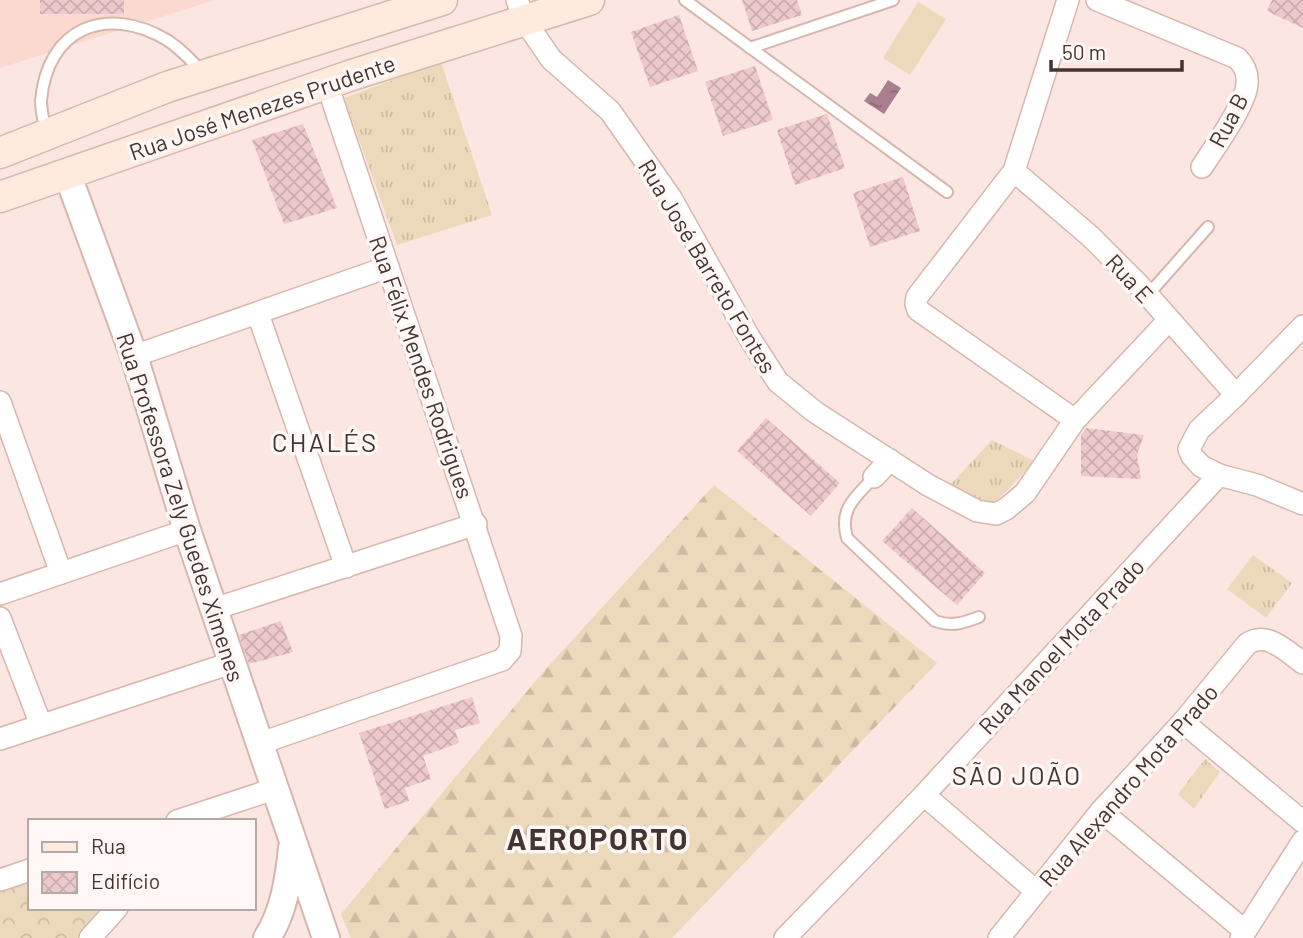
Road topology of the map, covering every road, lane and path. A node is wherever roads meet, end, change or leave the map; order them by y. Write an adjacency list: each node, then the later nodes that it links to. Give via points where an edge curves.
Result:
1 (442, 0): 8 (main road, Rua José Menezes Prudente)
2 (589, 0): 7 (main road, Rua José Menezes Prudente)
3 (685, 0): 9 (lane)
4 (893, 0): 9 (lane)
5 (1068, 0): 15 (street)
6 (1097, 0): 14 (street, Rua B, via 1237,58 1245,66 1243,99)
7 (521, 10): 11 (main road, Rua José Menezes Prudente); 29 (street, Rua José Barreto Fontes, via 551,60 610,111 671,198 778,382)
8 (352, 28): 10 (main road, Rua José Menezes Prudente); 11 (main road, via 358,49)
9 (750, 48): 17 (lane)
10 (205, 75): 12 (main road, Rua José Menezes Prudente); 12 (lane, via 179,49 146,31 104,22 86,27 67,41 45,78 41,104)
11 (340, 80): 16 (main road, Rua José Menezes Prudente); 20 (street, Rua Félix Mendes Rodrigues)
12 (46, 134): 13 (main road, Rua José Menezes Prudente)
13 (0, 153)
14 (1202, 167)
15 (1014, 171): 21 (street, Rua E, via 1090,236); 28 (street, via 916,304 918,310)
16 (68, 173): 18 (main road, Rua José Menezes Prudente); 25 (street, Rua Professora Zely Guedes Ximenes)
17 (947, 192)
18 (0, 197)
19 (1208, 227): 21 (lane)
20 (388, 267): 22 (street); 33 (street, Rua Félix Mendes Rodrigues)
21 (1147, 296): 23 (street, Rua E)
22 (258, 314): 25 (street); 35 (street)
23 (1168, 321): 26 (street, Rua E); 28 (street)
24 (1303, 326): 26 (street)
25 (134, 356): 34 (street, Rua Professora Zely Guedes Ximenes)
26 (1236, 395): 30 (street, via 1199,430 1189,449 1201,466)
27 (0, 402): 36 (street)
28 (1075, 420): 29 (street, Rua José Barreto Fontes, via 1025,493 996,513 977,511)
29 (890, 460): 31 (street)
30 (1219, 474): 32 (street); 48 (street, Rua Manoel Mota Prado)
31 (874, 477): 39 (lane, via 845,512 847,538 934,621 957,625)
32 (1303, 504)
33 (476, 524): 35 (street); 46 (street, Rua Félix Mendes Rodrigues, via 512,636 510,651 502,660)
34 (187, 530): 36 (street); 38 (street, Rua Professora Zely Guedes Ximenes)
35 (346, 567): 38 (street)
36 (61, 573): 37 (street)
37 (0, 594)
38 (214, 609): 41 (street, Rua Professora Zely Guedes Ximenes)
39 (979, 617)
40 (0, 618): 44 (street)
41 (231, 663): 44 (street); 46 (street, Rua Professora Zely Guedes Ximenes)
42 (1303, 663): 43 (street, Rua Alexandro Mota Prado, via 1271,641 1261,638 1247,644)
43 (1183, 723): 49 (street, Rua Alexandro Mota Prado); 51 (street)
44 (41, 725): 45 (street)
45 (0, 739)
46 (258, 744): 47 (street, Rua Professora Zely Guedes Ximenes)
47 (274, 789): 50 (street); 53 (street, Rua Professora Zely Guedes Ximenes)
48 (924, 795): 56 (street); 63 (street, Rua Manoel Mota Prado)
49 (1101, 811): 56 (street, Rua Alexandro Mota Prado); 59 (street)
50 (183, 819)
51 (1303, 822)
52 (1303, 841): 59 (street)
53 (292, 843): 58 (street, via 290,872); 62 (street, Rua Professora Zely Guedes Ximenes)
54 (28, 871): 55 (street)
55 (0, 880)
56 (1036, 891): 60 (street, Rua Alexandro Mota Prado)
57 (115, 910): 61 (street)
58 (274, 935)
59 (1243, 935)
60 (1001, 937)
61 (90, 938)
62 (326, 938)
63 (785, 938)

